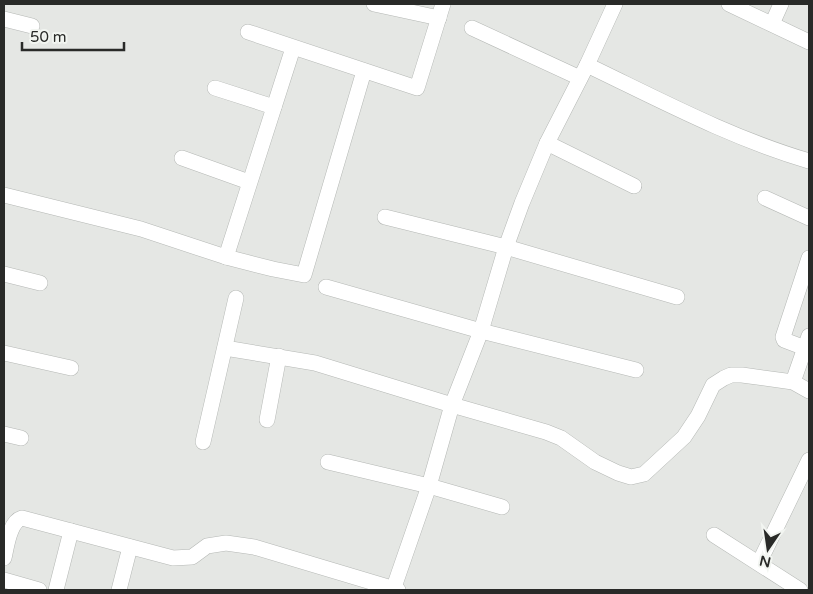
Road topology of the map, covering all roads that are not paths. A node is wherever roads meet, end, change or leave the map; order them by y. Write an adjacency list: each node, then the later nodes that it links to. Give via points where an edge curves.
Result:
1 (374, 4): 5 (street)
2 (615, 4): 14 (street)
3 (730, 4): 7 (street)
4 (781, 4): 7 (street)
5 (441, 11): 13 (street, via 417,88)
6 (4, 19): 8 (street)
7 (772, 24): 11 (street)
8 (32, 26)
9 (472, 28): 14 (street)
10 (248, 32): 12 (street)
11 (809, 42)
12 (293, 48): 13 (street); 16 (street)
13 (364, 71): 27 (street, via 304,275)
14 (583, 71): 17 (street); 19 (street, via 724,131)
15 (215, 88): 16 (street)
16 (274, 107): 20 (street)
17 (547, 143): 21 (street); 26 (street)
18 (182, 158): 20 (street)
19 (809, 161)
20 (249, 182): 27 (street)
21 (634, 186)
22 (4, 196): 27 (street, via 141,229)
23 (765, 198): 25 (street)
24 (385, 217): 26 (street)
25 (809, 218)
26 (506, 247): 32 (street); 34 (street)
27 (226, 257)
28 (809, 258): 35 (street, via 783,337 784,340)
29 (4, 274): 30 (street)
30 (40, 282)
31 (326, 287): 34 (street)
32 (677, 297)
33 (236, 298): 36 (street)
34 (481, 331): 40 (street); 43 (street)
35 (807, 342): 41 (street)
36 (225, 348): 38 (street); 47 (street)
37 (4, 353): 39 (street)
38 (279, 356): 43 (street, via 315,363); 44 (street)
39 (71, 368)
40 (636, 370)
41 (793, 382): 42 (street); 43 (street, via 742,375 724,378 713,385 684,437 650,470 630,477 595,462 562,438)
42 (809, 391)
43 (452, 406): 50 (street)
44 (267, 420)
45 (4, 434): 46 (street)
46 (21, 438)
47 (203, 442)
48 (809, 460): 56 (street)
49 (328, 462): 50 (street)
50 (429, 486): 51 (street); 61 (street)
51 (502, 507)
52 (71, 531): 54 (street); 55 (street, via 19,518 14,524); 59 (street)
53 (714, 534): 56 (street)
54 (130, 547): 60 (street); 61 (street, via 184,558 192,557 207,546 226,543 254,546)
55 (4, 558)
56 (759, 563): 62 (street)
57 (4, 580): 58 (street)
58 (39, 590)
59 (56, 590)
60 (119, 590)
61 (395, 590)
62 (800, 590)

